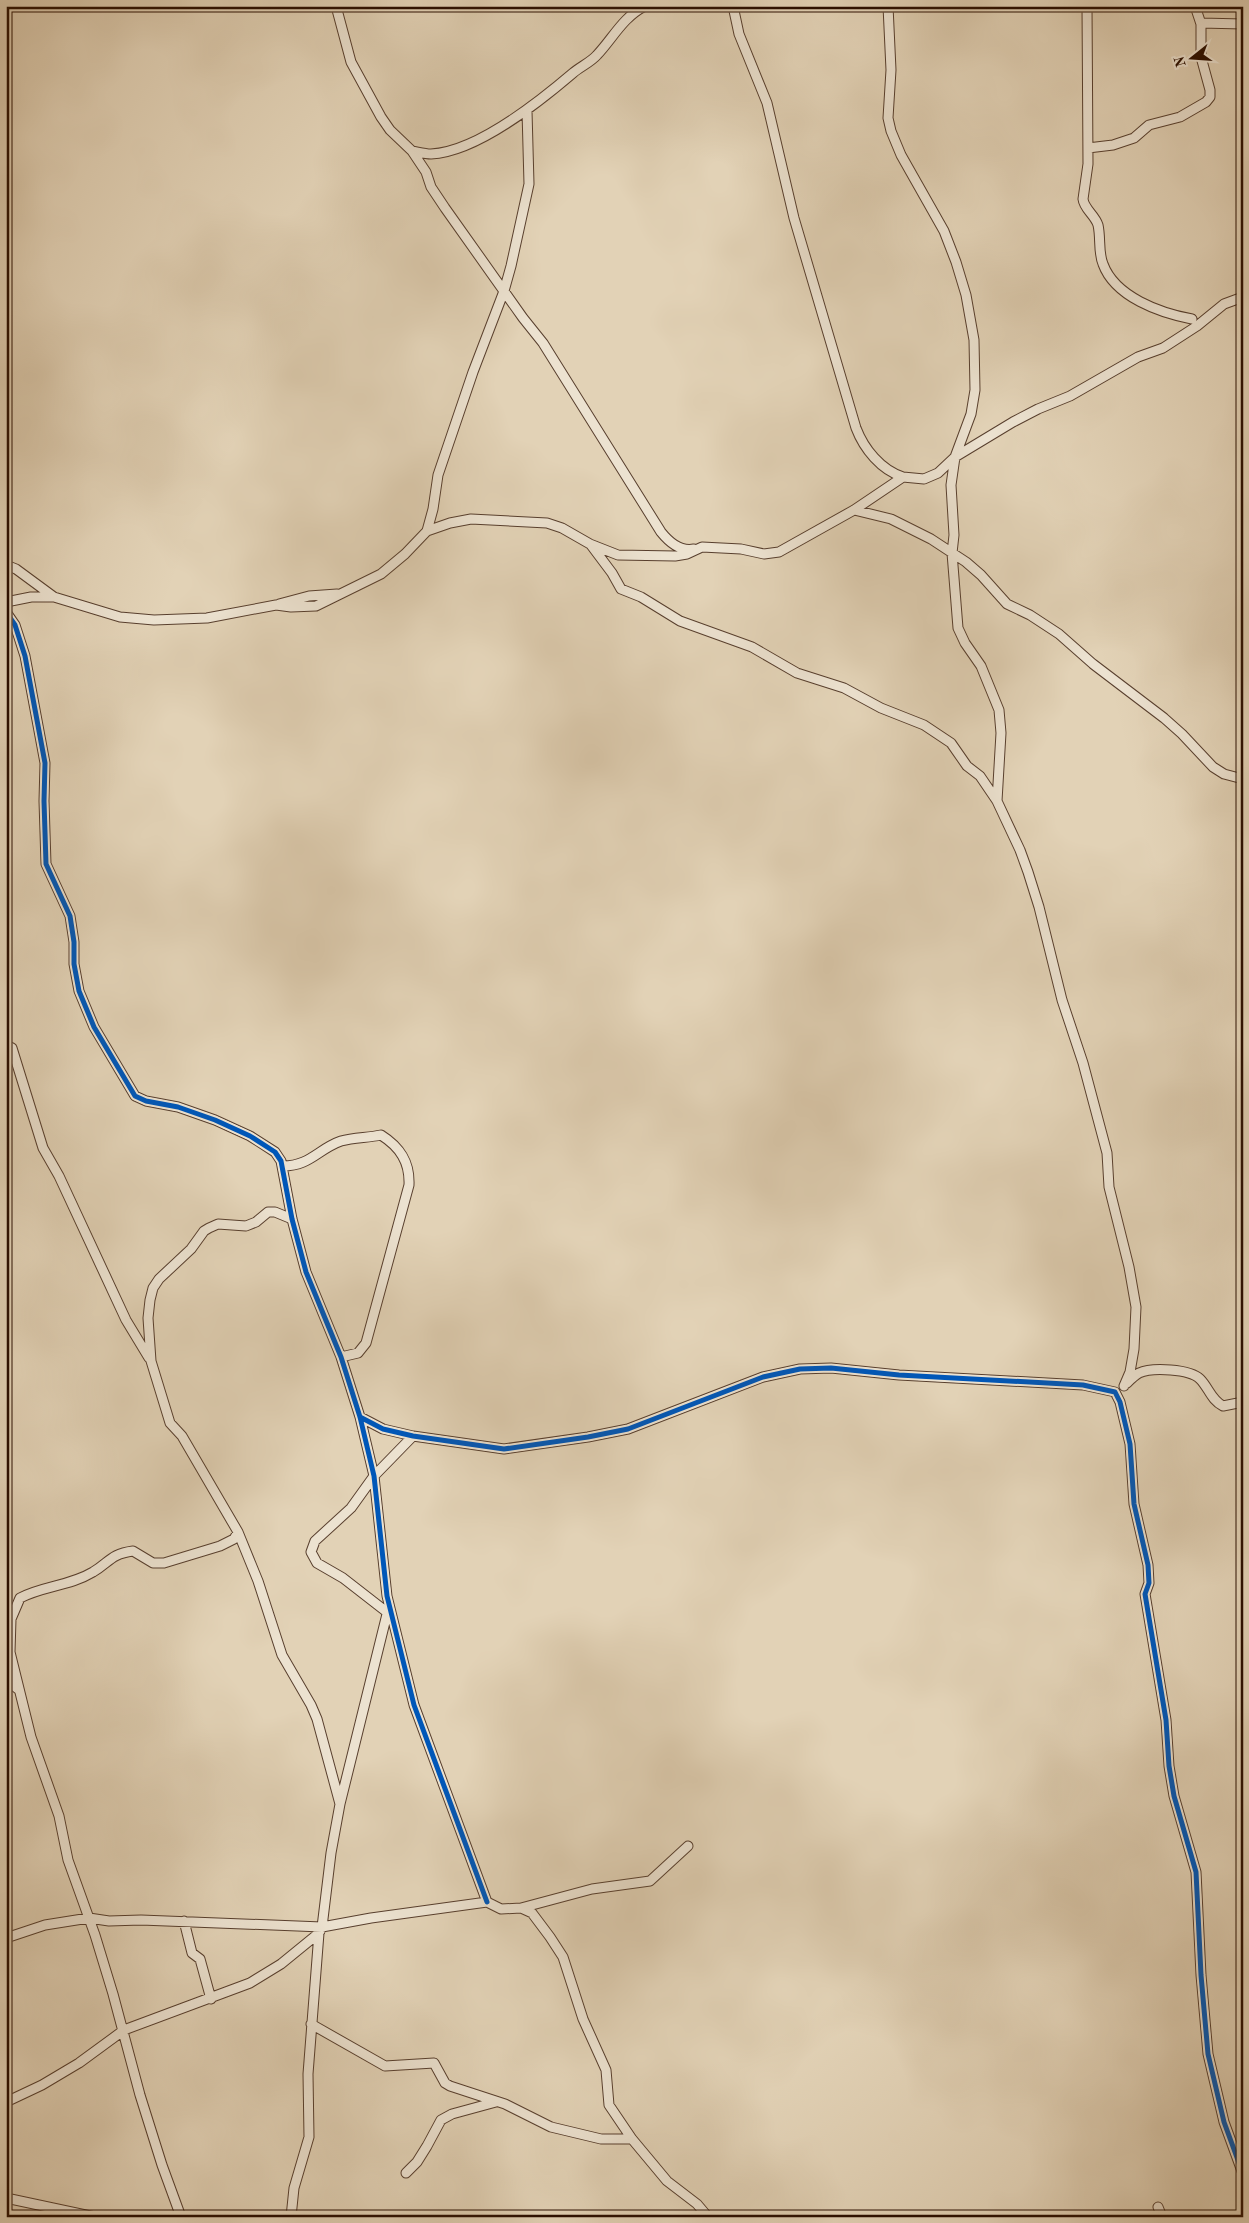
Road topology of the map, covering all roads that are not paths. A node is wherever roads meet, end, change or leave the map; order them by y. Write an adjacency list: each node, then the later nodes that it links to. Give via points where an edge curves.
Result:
1 (336, 6): 11 (street, via 358,76 381,116)
2 (645, 6): 9 (street, via 629,16 596,57)
3 (733, 6): 16 (street, via 739,34 767,103 794,218 856,428 874,458)
4 (888, 6): 15 (street, via 891,70 888,118 891,131 944,231 966,295 974,340 976,390 971,414)
5 (1087, 6): 10 (street)
6 (1195, 6): 7 (street)
7 (1201, 23): 8 (street); 10 (street, via 1201,57 1210,90 1206,102 1180,117 1149,125 1134,138)
8 (1243, 24)
9 (527, 111): 11 (street, via 500,128 447,151 431,154); 12 (street, via 529,184)
10 (1088, 148): 14 (street, via 1083,203 1097,224 1103,264 1109,275 1129,294 1162,312)
11 (412, 152): 12 (street, via 426,172 431,187)
12 (504, 291): 18 (street, via 438,475); 19 (street, via 543,343)
13 (1243, 297): 15 (street, via 1224,304 1163,348 1128,361 1070,396 1038,409)
14 (1192, 319)
15 (954, 457): 16 (street, via 938,473 924,479); 22 (street)
16 (903, 477): 17 (street)
17 (854, 510): 21 (street, via 779,552 764,554 734,548); 22 (street, via 891,519)
18 (426, 531): 20 (street, via 471,520 547,523); 25 (street, via 381,574 316,606 276,605 208,618 154,620 120,617)
19 (668, 541): 21 (street, via 688,550); 23 (street, via 669,550)
20 (590, 544): 23 (street, via 618,555); 29 (street, via 621,589 680,620 759,651 797,673 844,688 931,729 951,743)
21 (702, 547): 23 (street)
22 (952, 553): 28 (street, via 981,574 1008,604 1059,634 1164,718 1213,767 1224,774); 29 (street, via 958,628 981,666 999,710 1001,733)
23 (675, 556)
24 (6, 565): 25 (street)
25 (54, 597): 26 (street)
26 (6, 602)
27 (6, 612): 31 (street, via 15,625 25,656 45,763 46,864 70,916 76,978 94,1026 136,1096 188,1110 250,1136 275,1152)
28 (1243, 778)
29 (997, 801): 35 (street, via 1028,872 1107,1153 1109,1187 1136,1307 1134,1349)
30 (6, 1045): 34 (street, via 12,1048 43,1148 126,1320)
31 (283, 1166): 32 (street); 33 (street, via 310,1161 341,1141 381,1135 397,1148 408,1164 409,1185 366,1343 358,1352)
32 (292, 1219): 33 (street, via 306,1272); 34 (street, via 268,1212 246,1226 218,1224 204,1231 153,1288 148,1318)
33 (341, 1357): 38 (street)
34 (151, 1361): 41 (street, via 170,1423 182,1436)
35 (1124, 1386): 36 (street); 37 (street, via 1141,1372 1166,1370 1199,1378 1214,1400 1223,1406)
36 (1115, 1392): 39 (street, via 1084,1385 817,1368 763,1377 628,1429 588,1437 504,1449); 61 (street, via 1130,1444 1134,1504 1148,1565 1149,1583 1145,1594 1166,1720 1174,1796 1196,1872 1208,2054 1224,2122)
37 (1243, 1402)
38 (360, 1417): 39 (street, via 384,1429); 40 (street)
39 (413, 1436): 40 (street)
40 (374, 1476): 42 (street); 43 (street, via 352,1508 315,1541 310,1552 317,1563)
41 (238, 1532): 45 (street, via 234,1539 220,1546 164,1563 153,1563 132,1551 124,1552 106,1560 94,1572 83,1577 20,1598 14,1606 10,1631 10,1652); 46 (street, via 282,1655 317,1719)
42 (387, 1596): 43 (street); 48 (street, via 414,1705)
43 (388, 1613): 46 (street)
44 (6, 1680): 45 (street)
45 (20, 1690): 50 (street, via 68,1860)
46 (340, 1804): 52 (street)
47 (688, 1846): 49 (street, via 650,1880 592,1889)
48 (487, 1902): 49 (street, via 501,1909); 52 (street, via 371,1918)
49 (521, 1908): 59 (street, via 539,1921 563,1957 583,2019 606,2070 609,2105)
50 (89, 1918): 51 (street); 53 (street, via 45,1925); 56 (street)
51 (184, 1921): 52 (street); 54 (street, via 192,1953 200,1959)
52 (321, 1930): 54 (street, via 281,1964 250,1983); 55 (street)
53 (6, 1938)
54 (211, 1998): 56 (street)
55 (311, 2024): 58 (street, via 385,2066 434,2063 450,2086); 66 (street, via 309,2137 294,2188)
56 (124, 2030): 57 (street, via 79,2063); 65 (street, via 140,2096)
57 (6, 2102)
58 (497, 2102): 59 (street, via 551,2127 601,2138); 60 (street, via 441,2120 417,2162)
59 (632, 2139): 67 (street, via 667,2181 697,2204)
60 (406, 2173)
61 (1243, 2174)
62 (6, 2198): 64 (street)
63 (1158, 2207): 68 (street)
64 (96, 2217)
65 (181, 2217)
66 (291, 2217)
67 (708, 2217)
68 (1162, 2217)

